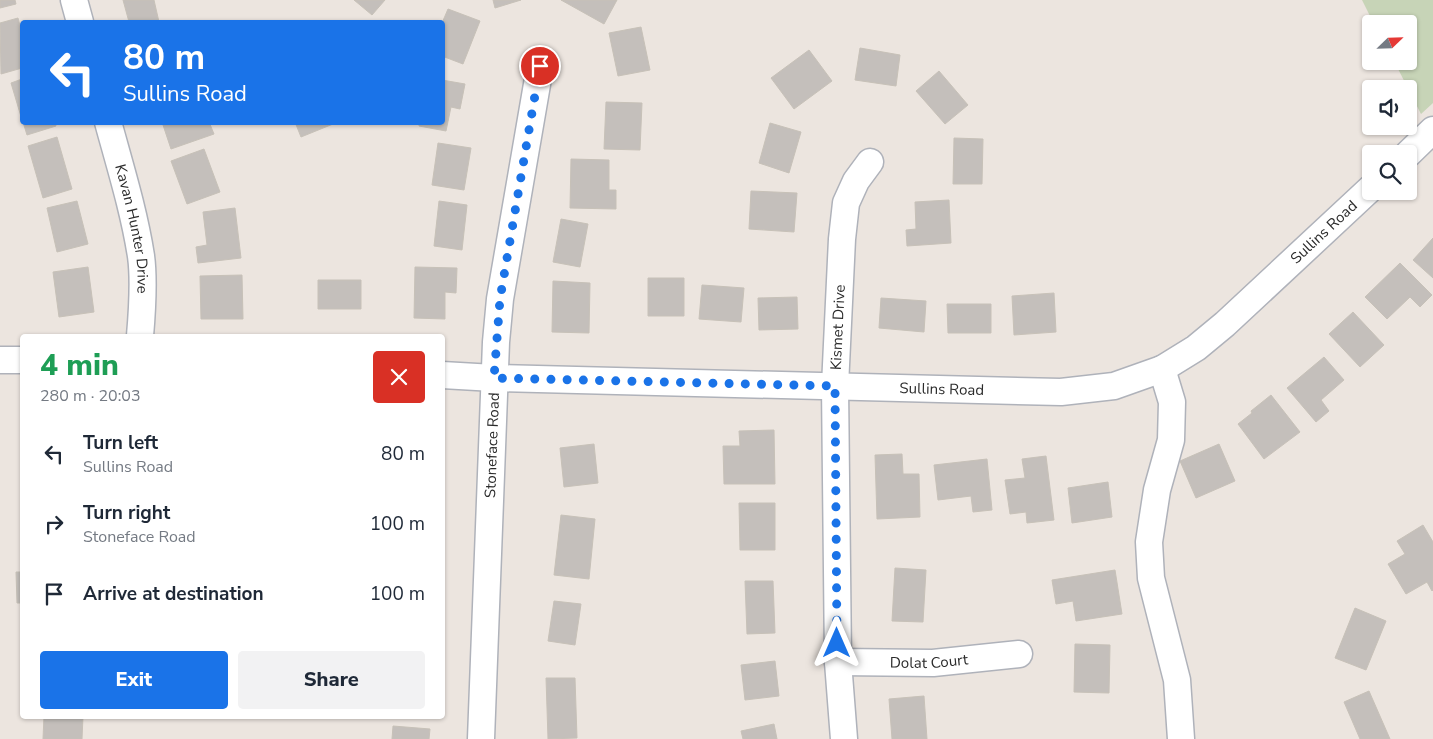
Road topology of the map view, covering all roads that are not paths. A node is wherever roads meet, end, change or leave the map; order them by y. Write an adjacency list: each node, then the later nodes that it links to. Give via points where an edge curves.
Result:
1 (74, 0): 2 (street)
2 (79, 20)
3 (540, 66): 14 (street, Stoneface Road, via 500,299)
4 (109, 125): 9 (street, Kavan Hunter Drive, via 141,258)
5 (1433, 130): 6 (street)
6 (1417, 145)
7 (870, 162): 15 (street, Kismet Drive, via 856,180 846,203)
8 (1362, 196): 12 (street, Sullins Road, via 1225,324 1196,348)
9 (140, 334)
10 (0, 360): 11 (street)
11 (20, 360)
12 (1162, 369): 15 (street, Sullins Road, via 1114,386 1061,392); 20 (street, via 1172,402 1171,440 1157,490 1149,542 1151,578 1177,680)
13 (445, 375): 14 (street, Sullins Road)
14 (494, 378): 15 (street, Sullins Road); 18 (street, Stoneface Road)
15 (835, 386): 17 (street, Kismet Drive)
16 (1019, 654): 17 (street, Dolat Court, via 933,663)
17 (838, 662): 19 (street, Kismet Drive)
18 (481, 739)
19 (844, 739)
20 (1180, 739)

